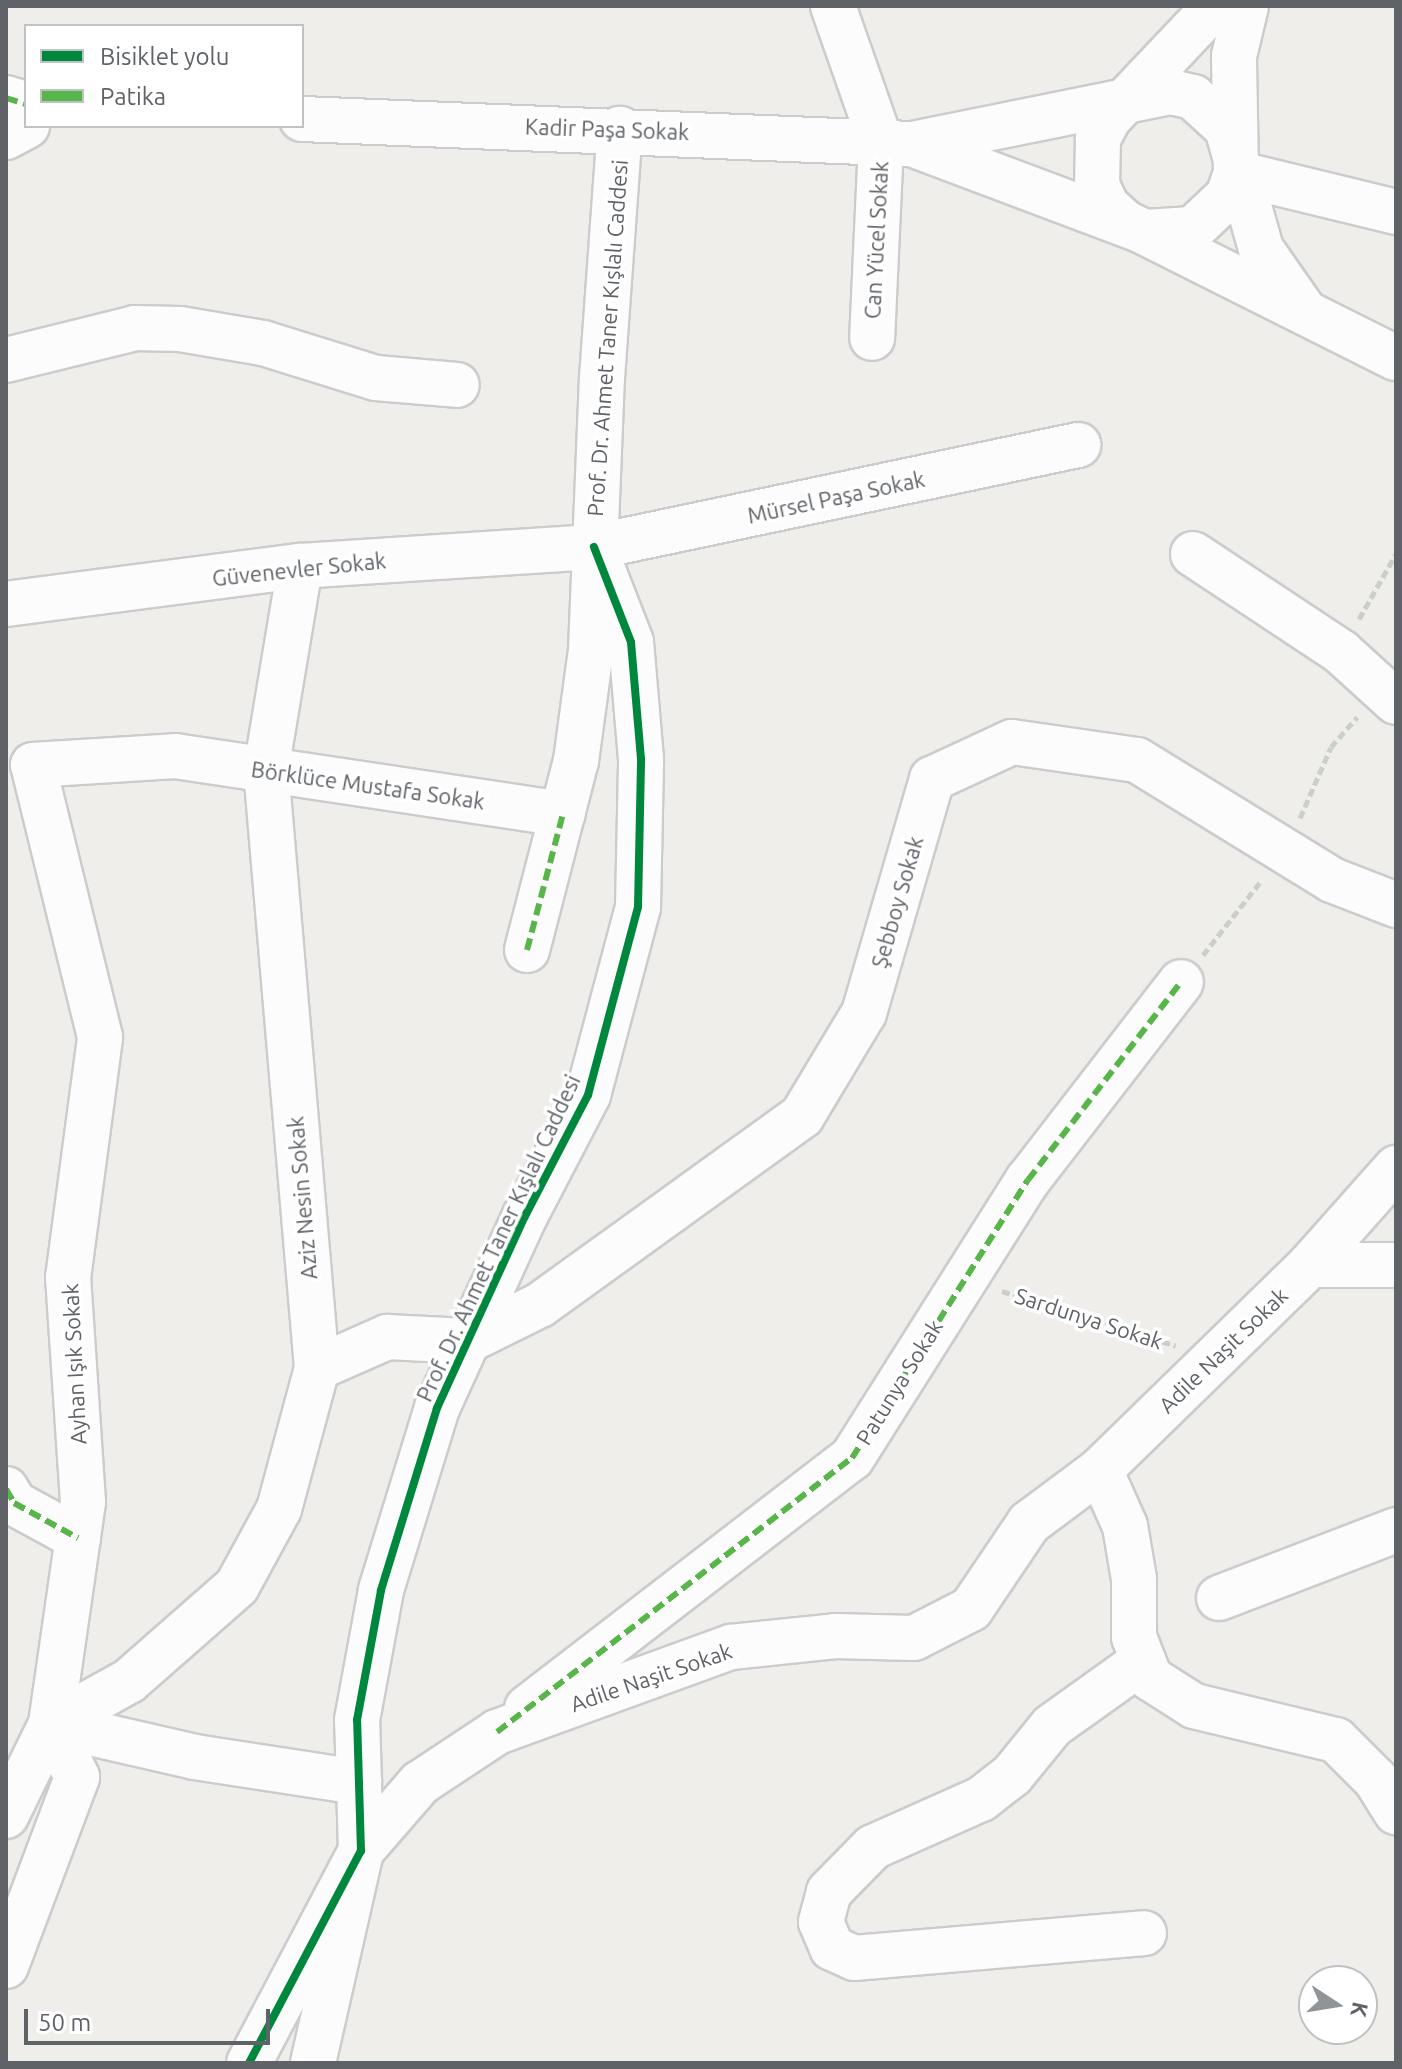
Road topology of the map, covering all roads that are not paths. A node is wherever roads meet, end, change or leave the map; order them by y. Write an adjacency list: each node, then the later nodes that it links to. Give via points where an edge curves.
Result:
1 (833, 6): 9 (street, Can Yücel Sokak)
2 (1215, 6): 4 (street)
3 (1246, 6): 10 (street, via 1234,56)
4 (1127, 103): 9 (street, Kadir Paşa Sokak); 10 (street, via 1148,94 1193,97 1227,128); 12 (street, via 1109,118 1098,139 1097,185 1107,206)
5 (304, 119): 7 (street, Kadir Paşa Sokak)
6 (24, 128): 8 (street)
7 (620, 129): 9 (street, Kadir Paşa Sokak); 19 (street, Prof. Dr. Ahmet Taner Kışlalı Caddesi)
8 (6, 137)
9 (896, 144): 12 (street, Kadir Paşa Sokak); 14 (street, Can Yücel Sokak)
10 (1236, 173): 11 (street); 12 (street, via 1214,216 1169,235); 13 (street, via 1261,249)
11 (1396, 212)
12 (1145, 232): 13 (street)
13 (1305, 312): 15 (street)
14 (872, 338)
15 (1396, 358)
16 (6, 360): 17 (street, via 135,328 180,329 263,343 376,378)
17 (457, 385)
18 (1078, 445): 19 (street, Mürsel Paşa Sokak)
19 (594, 547): 21 (street, Güvenevler Sokak); 26 (street, Prof. Dr. Ahmet Taner Kışlalı Caddesi, via 591,650); 33 (street, Prof. Dr. Ahmet Taner Kışlalı Caddesi, via 631,642 641,759 638,907 588,1095)
20 (1193, 554): 23 (street, via 1341,652)
21 (300, 566): 22 (street, Güvenevler Sokak); 25 (street, Aziz Nesin Sokak)
22 (6, 604)
23 (1396, 702)
24 (19, 755): 25 (street, Börklüce Mustafa Sokak, via 175,756); 38 (street, Ayhan Işık Sokak, via 100,1037 68,1278 83,1502)
25 (266, 770): 26 (street, Börklüce Mustafa Sokak); 34 (street, Aziz Nesin Sokak)
26 (563, 814): 28 (street)
27 (1396, 905): 33 (street, Şebboy Sokak, via 1332,880 1137,760 1012,742 932,779 864,1013 802,1116 540,1305)
28 (527, 950)
29 (1181, 982): 42 (street, Patunya Sokak, via 1028,1180 852,1458 707,1564)
30 (1396, 1168): 31 (street, Adile Naşit Sokak)
31 (1310, 1265): 32 (street); 35 (street, Adile Naşit Sokak)
32 (1396, 1265)
33 (467, 1341): 34 (street, via 387,1337); 43 (street, Prof. Dr. Ahmet Taner Kışlalı Caddesi, via 437,1408 381,1590 357,1720)
34 (317, 1368): 41 (street, Aziz Nesin Sokak, via 279,1509 237,1586 129,1681)
35 (1100, 1470): 40 (street, via 1125,1526 1134,1579 1134,1637); 42 (street, Adile Naşit Sokak, via 1029,1523 971,1609 914,1638 835,1636 731,1647)
36 (6, 1489): 38 (street, via 14,1503)
37 (1396, 1530): 39 (street)
38 (78, 1538): 41 (street, Ayhan Işık Sokak)
39 (1219, 1598)
40 (1143, 1661): 44 (street, via 1150,1678 1194,1706 1336,1740 1376,1780); 47 (street, via 1052,1726 1012,1775 981,1799 873,1847 829,1892 821,1922 832,1948 854,1958)
41 (51, 1724): 43 (street, via 195,1757); 45 (street, Ayhan Işık Sokak); 48 (street, via 77,1777)
42 (497, 1732): 46 (street, Adile Naşit Sokak, via 420,1783)
43 (359, 1782): 46 (street, Prof. Dr. Ahmet Taner Kışlalı Caddesi)
44 (1396, 1812)
45 (6, 1816)
46 (361, 1851): 49 (street, Prof. Dr. Ahmet Taner Kışlalı Caddesi); 50 (street, Adile Naşit Sokak)
47 (1144, 1933)
48 (6, 1966)
49 (249, 2063)
50 (313, 2063)

